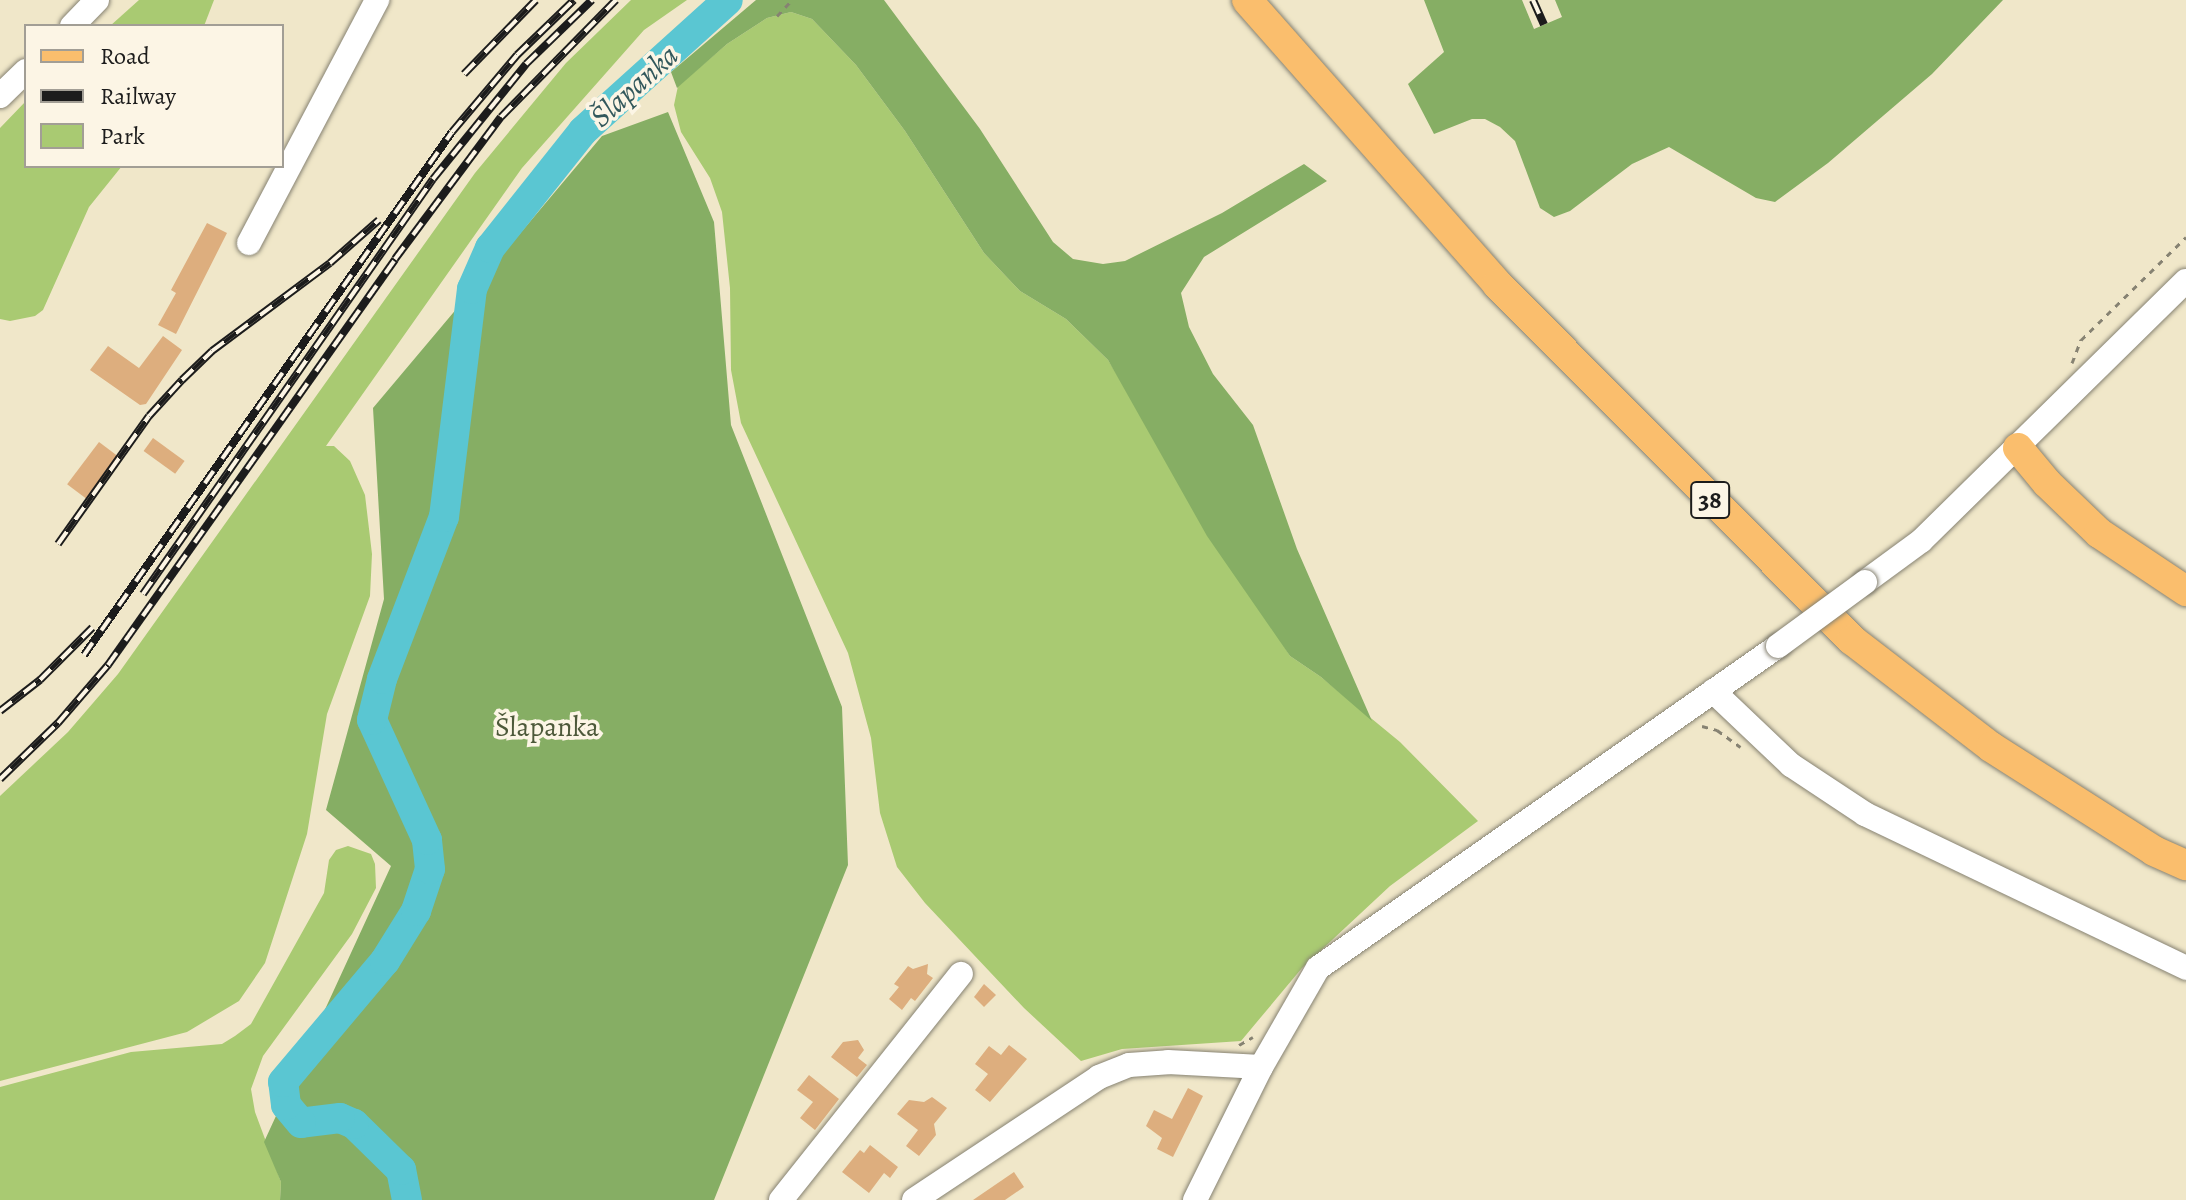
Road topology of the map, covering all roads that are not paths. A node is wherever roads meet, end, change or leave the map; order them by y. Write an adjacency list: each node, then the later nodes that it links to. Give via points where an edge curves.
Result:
1 (97, 0): 4 (street)
2 (377, 0): 7 (street)
3 (1247, 0): 12 (main road, 38, via 1497,284 1852,640 1991,747 2154,851)
4 (74, 24)
5 (24, 73): 6 (street)
6 (0, 96)
7 (249, 243)
8 (2186, 281): 9 (street)
9 (2018, 448): 10 (main road, via 2099,533); 11 (street, bridge, via 1921,541)
10 (2186, 591)
11 (1713, 691): 13 (street, via 1791,765 1828,792); 15 (street, via 1318,968)
12 (2186, 865)
13 (2186, 968)
14 (961, 974): 16 (street)
15 (1261, 1067): 17 (street, via 1129,1065); 18 (street)
16 (781, 1200)
17 (914, 1200)
18 (1195, 1200)

